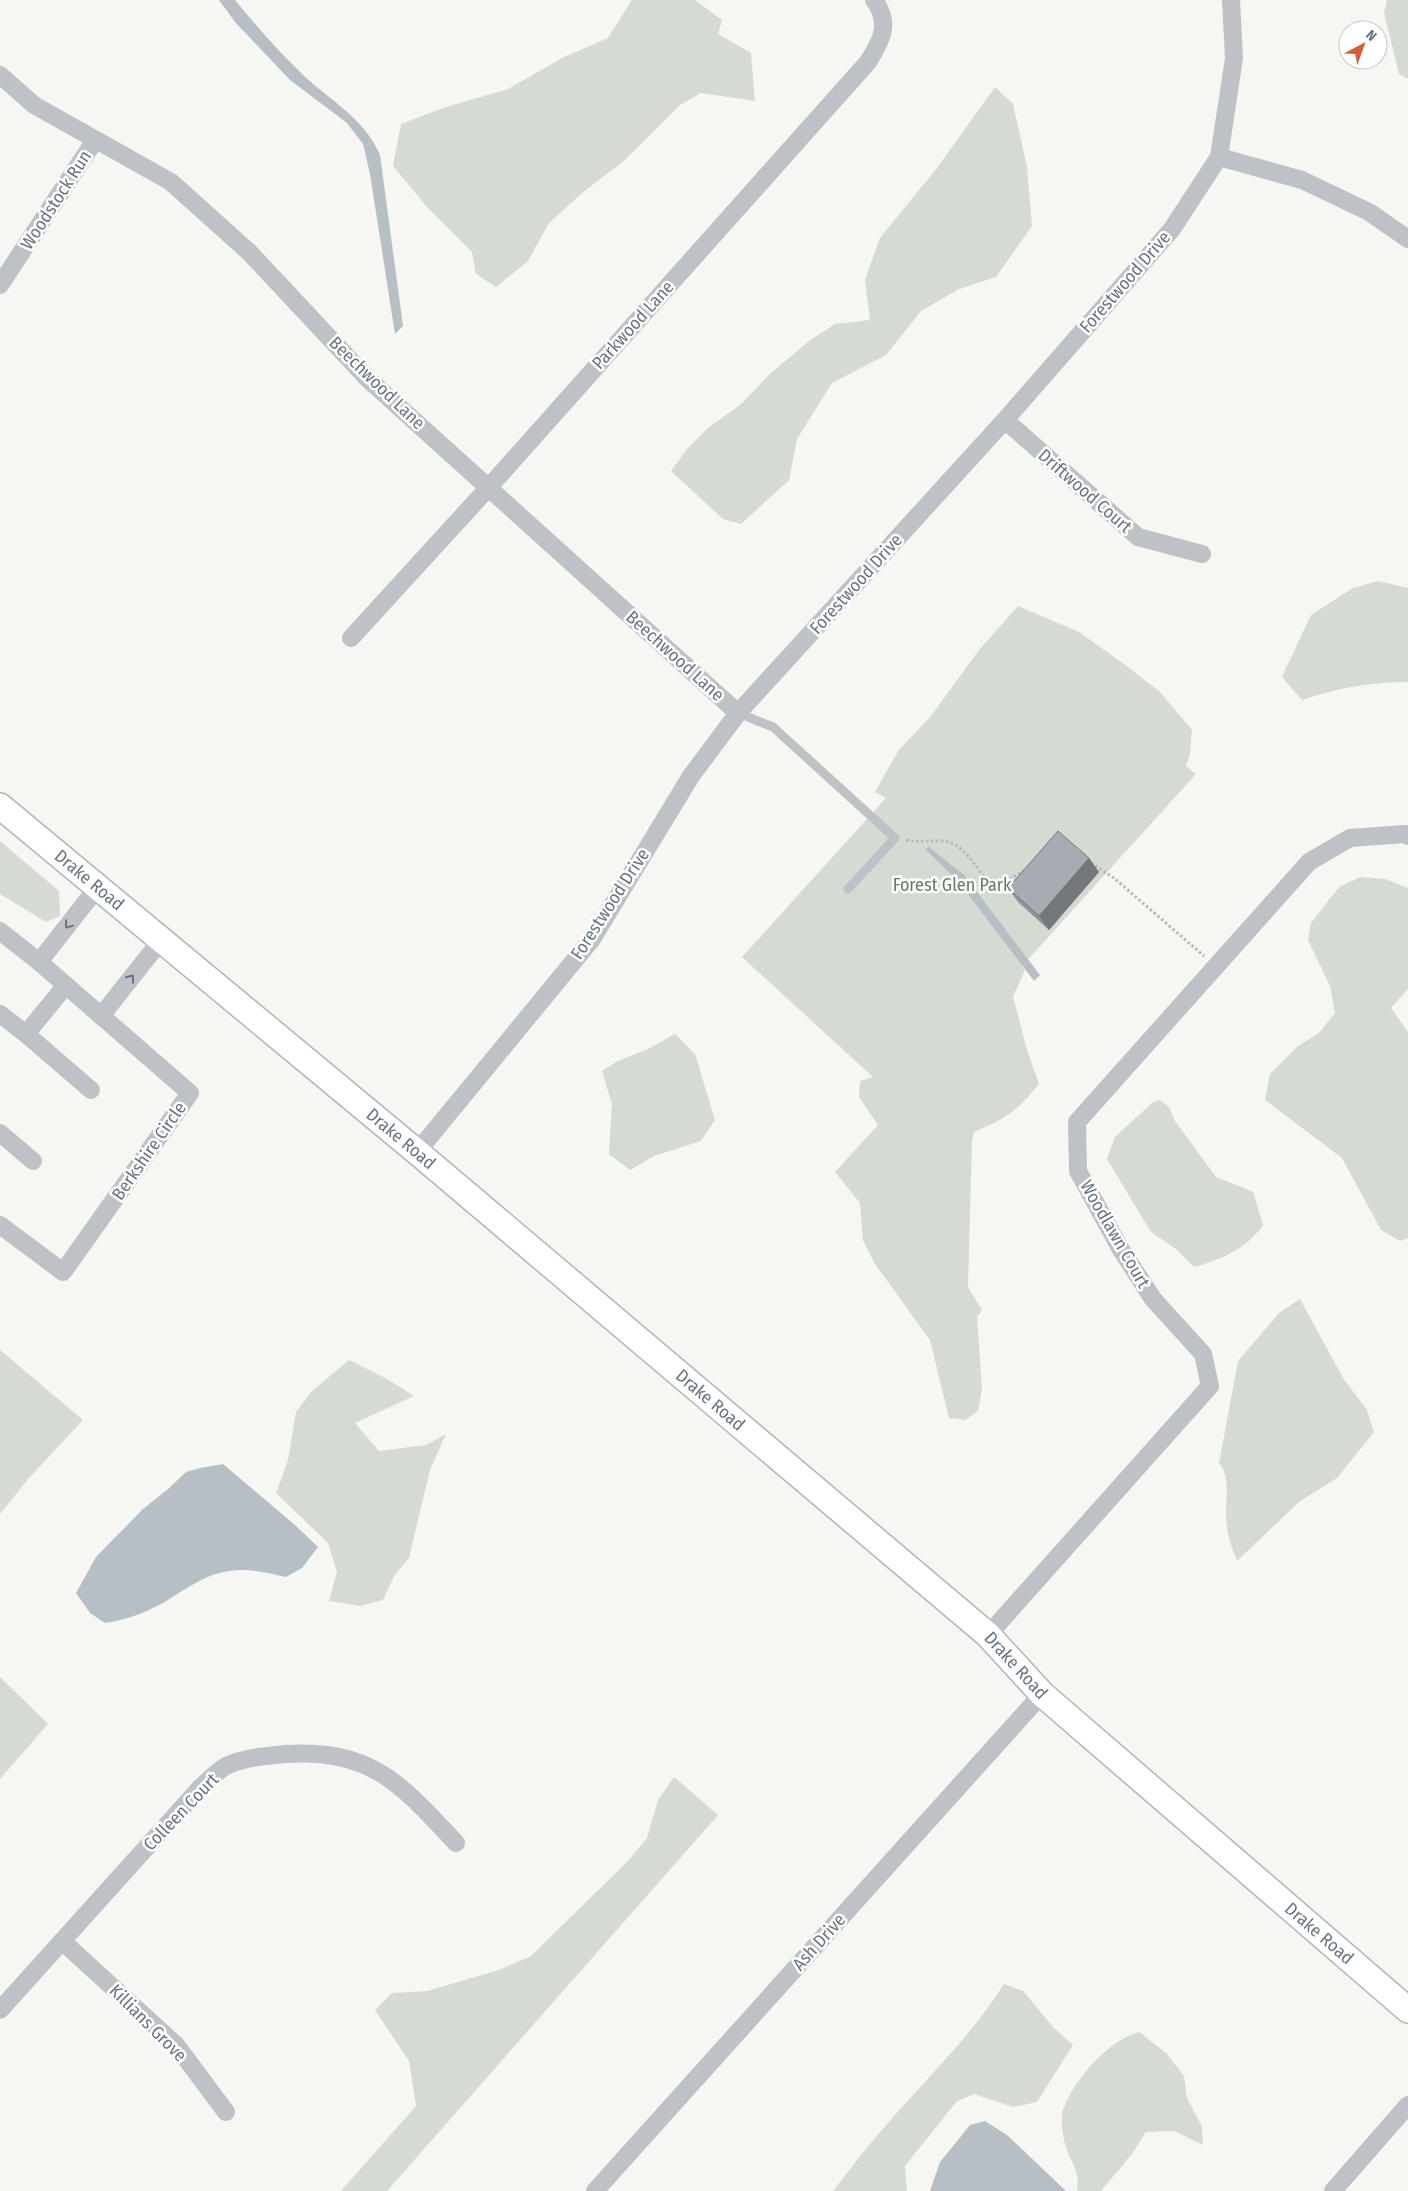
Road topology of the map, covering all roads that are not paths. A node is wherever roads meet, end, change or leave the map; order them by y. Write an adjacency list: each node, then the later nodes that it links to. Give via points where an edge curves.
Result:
1 (874, 0): 9 (street, Parkwood Lane, via 881,9 882,41 868,62)
2 (1231, 0): 5 (street, Forestwood Drive, via 1234,58)
3 (0, 75): 4 (street, Beechwood Lane, via 34,105)
4 (95, 140): 7 (street, Woodstock Run); 9 (street, Beechwood Lane, via 171,182 250,253 368,379)
5 (1219, 157): 6 (street, via 1302,180 1369,212); 8 (street, Forestwood Drive, via 1172,229)
6 (1408, 239)
7 (0, 285)
8 (1005, 420): 10 (street, Driftwood Court, via 1138,537); 12 (street, Forestwood Drive)
9 (489, 487): 11 (street, Parkwood Lane); 12 (street, Beechwood Lane)
10 (1202, 554)
11 (351, 638)
12 (738, 713): 16 (lane, via 772,727 895,838); 26 (street, Forestwood Drive, via 691,776 592,939)
13 (0, 806): 15 (street, Drake Road)
14 (1408, 836): 29 (street, Woodlawn Court, via 1350,838 1309,862 1076,1122 1078,1171 1120,1248 1153,1299 1203,1354 1210,1386)
15 (97, 888): 18 (street, Drake Road); 19 (street, one-way to 19)
16 (848, 889)
17 (0, 931): 19 (street)
18 (162, 939): 22 (street, one-way to 18); 26 (street, Drake Road)
19 (39, 962): 20 (street)
20 (66, 985): 22 (street); 23 (street)
21 (0, 1014): 23 (street)
22 (101, 1016): 28 (street, Berkshire Circle, via 190,1094 63,1272)
23 (26, 1034): 24 (street)
24 (91, 1090)
25 (0, 1133): 27 (street)
26 (417, 1152): 29 (street, Drake Road)
27 (33, 1161)
28 (0, 1226)
29 (988, 1635): 30 (street, Drake Road)
30 (1042, 1694): 34 (street, Drake Road); 37 (street, Ash Drive)
31 (456, 1843): 32 (street, Colleen Court, via 418,1802 370,1766 335,1755 260,1756 226,1766 200,1788)
32 (62, 1941): 33 (street, Colleen Court); 36 (street, Killians Grove, via 176,2046)
33 (0, 2010)
34 (1408, 2010)
35 (1408, 2104): 38 (street)
36 (226, 2112)
37 (595, 2191)
38 (1333, 2191)

